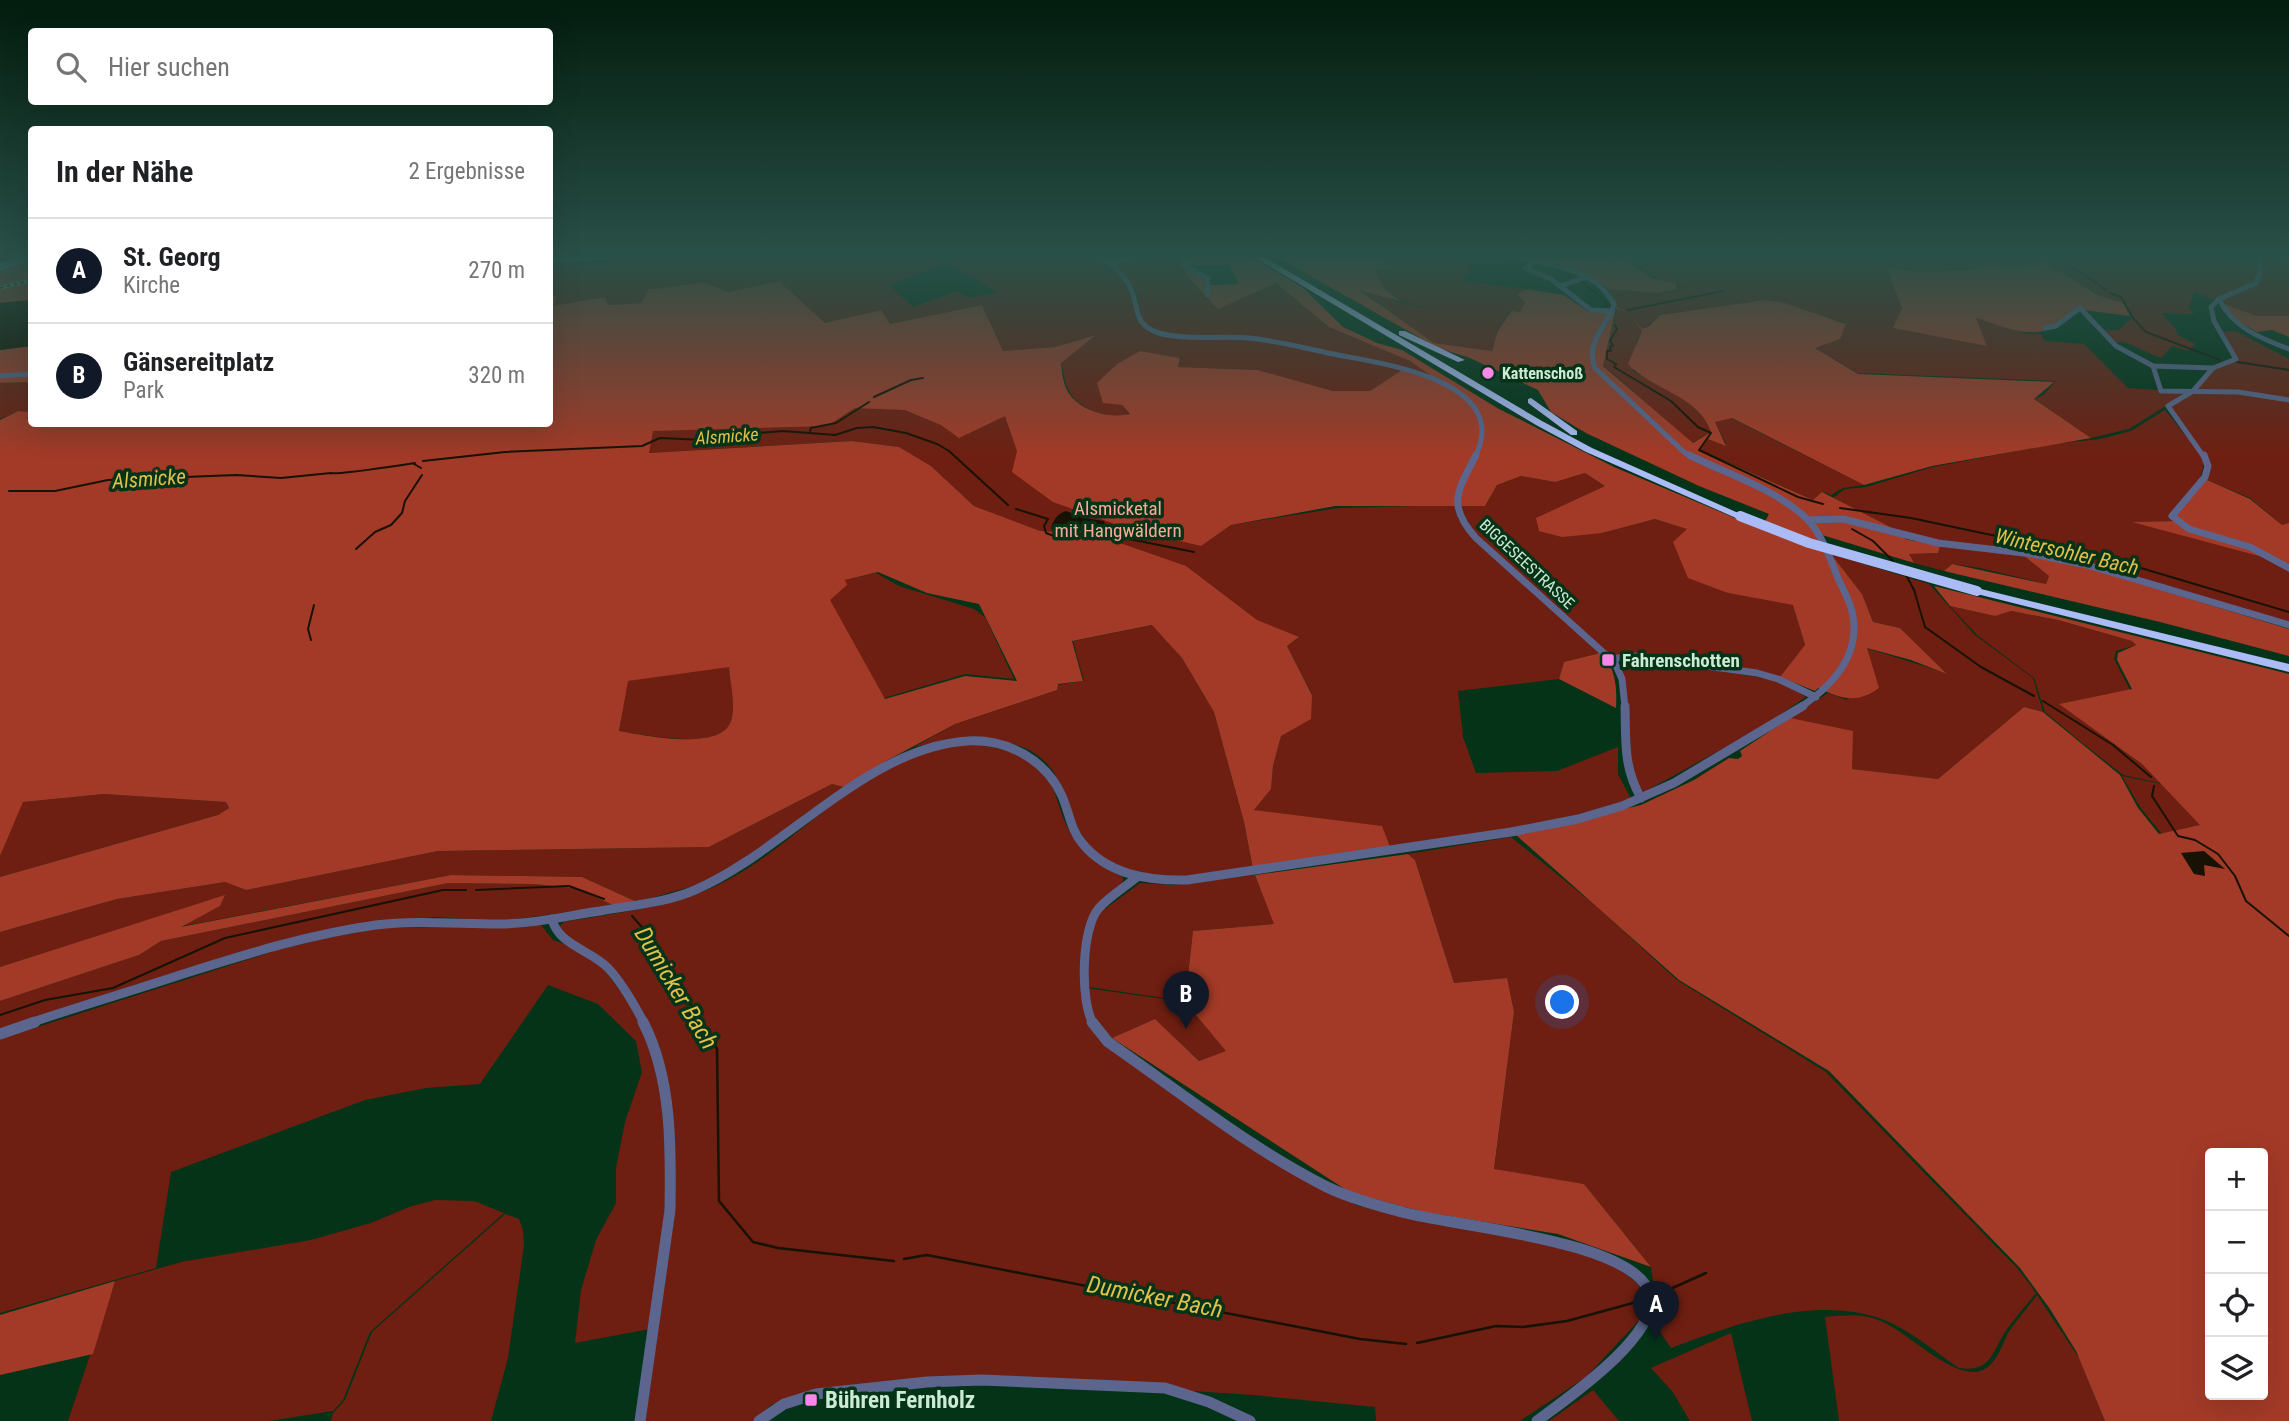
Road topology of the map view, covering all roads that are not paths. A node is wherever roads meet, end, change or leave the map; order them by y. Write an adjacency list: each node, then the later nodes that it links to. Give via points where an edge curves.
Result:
1 (1144, 323): 28 (street, BIGGESEESTRASSE, via 1152,331 1188,336 1293,344 1422,375 1464,396 1480,415 1483,429 1458,490 1460,519)
2 (1371, 323): 14 (highway)
3 (1385, 323): 10 (highway)
4 (1604, 323): 24 (street, via 1591,346 1592,362 1604,377 1685,453 1778,498)
5 (2061, 323): 9 (street)
6 (2095, 323): 15 (street, via 2116,346)
7 (2215, 323): 16 (street, via 2236,359)
8 (2241, 323): 12 (street)
9 (2045, 328)
10 (1402, 333): 13 (highway); 22 (highway)
11 (1389, 342): 14 (highway)
12 (2289, 349)
13 (1461, 360)
14 (1440, 366): 23 (highway, via 1589,450)
15 (2153, 366): 16 (street); 19 (street, via 2161,391)
16 (2213, 368): 19 (street)
17 (28, 374): 18 (street)
18 (0, 376)
19 (2193, 391): 20 (street); 25 (street, via 2168,406 2203,453 2207,466 2205,477 2173,512 2174,519 2201,534 2250,547)
20 (2289, 400)
21 (1531, 401): 22 (highway)
22 (1574, 433): 23 (highway)
23 (1742, 514): 26 (highway, bridge, via 1809,543)
24 (1808, 520): 27 (street, via 1843,519 1938,543 2074,562); 31 (street, via 1848,599 1854,626 1850,656)
25 (2289, 568)
26 (1977, 588): 29 (highway); 30 (highway)
27 (2289, 625)
28 (1610, 659): 31 (street, via 1633,656 1757,673); 32 (street, via 1622,682 1626,772)
29 (2289, 660)
30 (2289, 668)
31 (1816, 697): 32 (street)
32 (1641, 799): 33 (street, via 1578,819 1485,836 1196,880)
33 (1137, 877): 34 (street, via 1114,868 1081,841 1052,777 1032,757 988,742 957,742 928,746 881,768 759,856 711,884 666,899); 39 (street, via 1098,909 1089,926 1084,995 1091,1021 1108,1042 1256,1145 1327,1186 1406,1213 1557,1242 1618,1261 1643,1281 1650,1295 1646,1320 1605,1367)
34 (552, 919): 35 (street, via 498,924 409,922 338,931 228,960); 36 (street, via 559,937 598,959 615,976 641,1016 661,1068 670,1210)
35 (0, 1034)
36 (640, 1421)
37 (759, 1421): 38 (street, via 784,1404 817,1394 981,1380 1165,1388)
38 (1250, 1421)
39 (1537, 1421)

